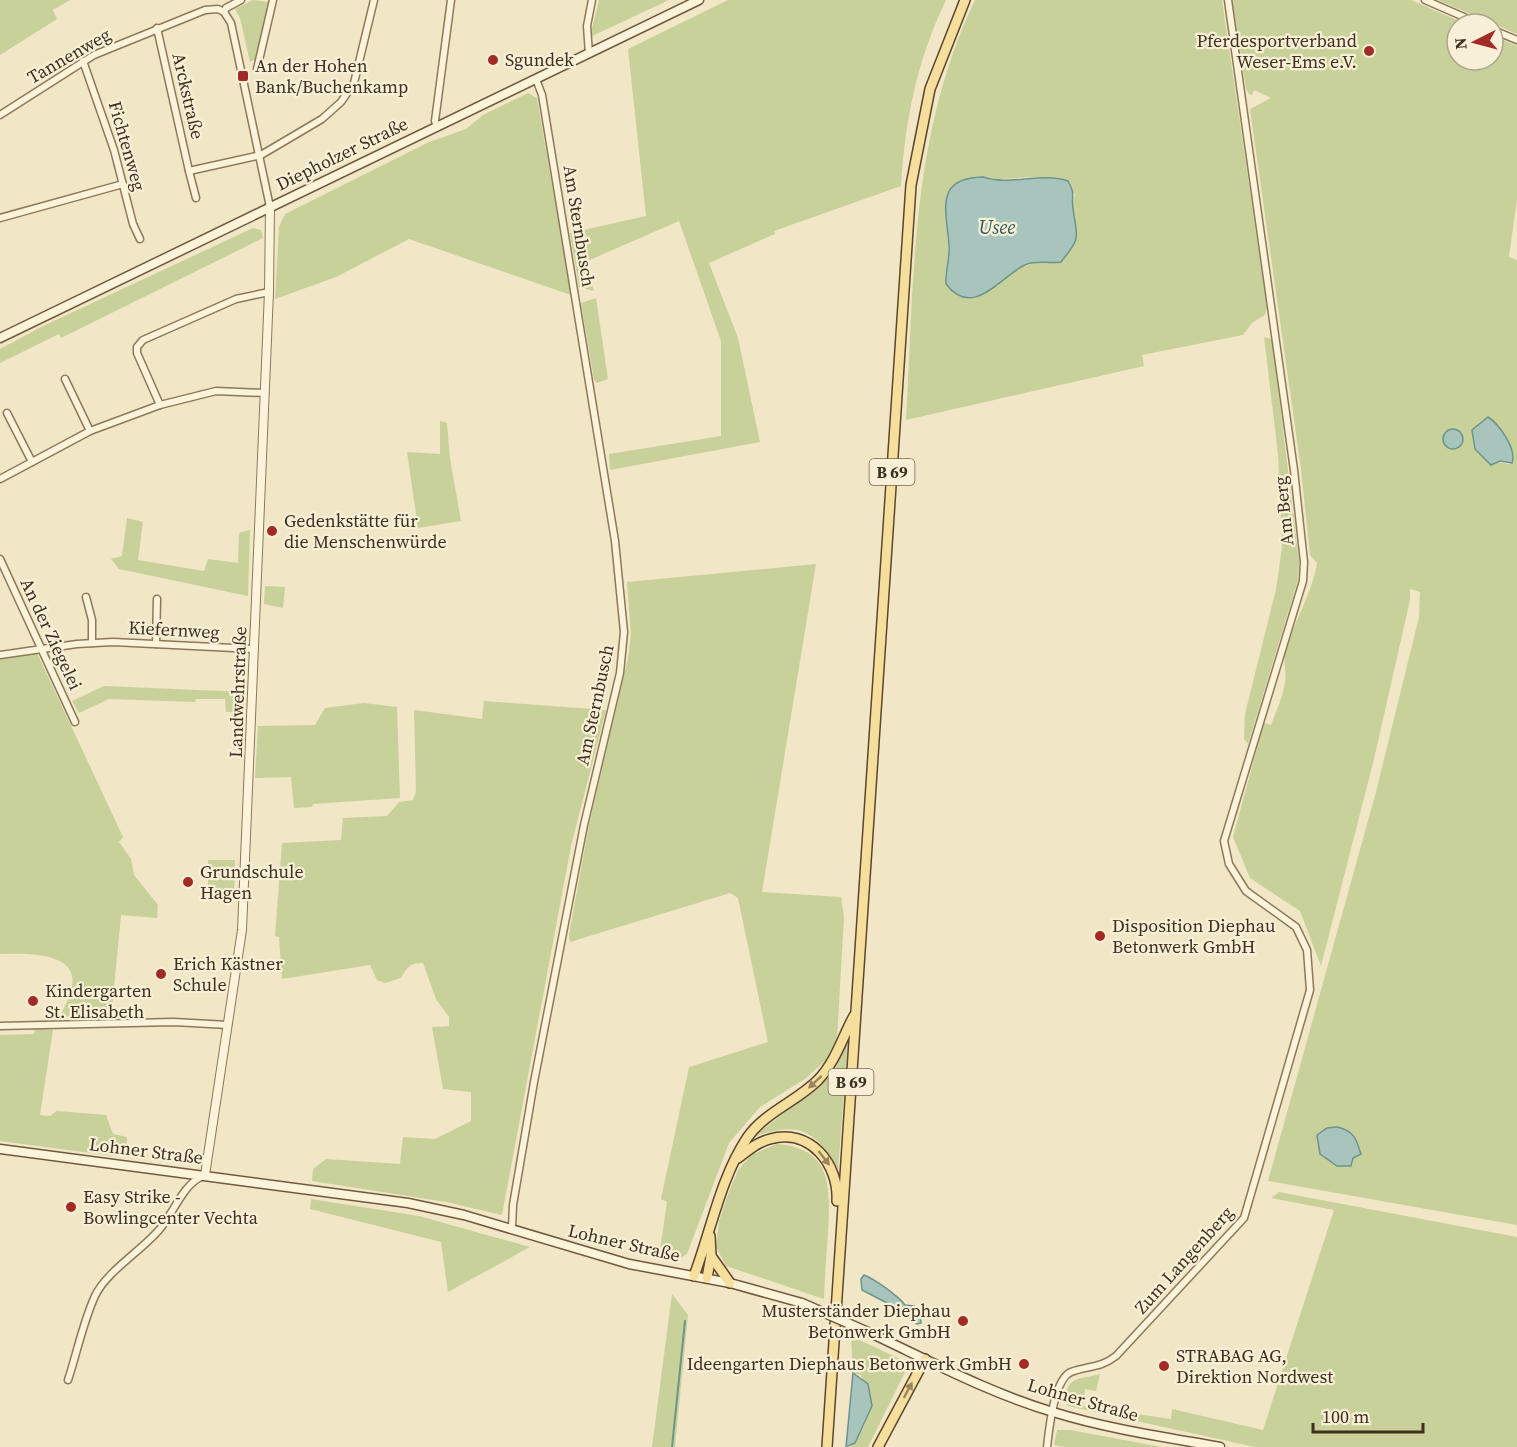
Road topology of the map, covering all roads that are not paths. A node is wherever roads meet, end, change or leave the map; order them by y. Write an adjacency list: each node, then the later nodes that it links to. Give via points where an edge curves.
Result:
1 (225, 0): 11 (street)
2 (242, 0): 11 (street)
3 (273, 0): 16 (street)
4 (374, 0): 20 (street, via 354,83 341,102 322,119)
5 (451, 0): 19 (street)
6 (592, 0): 14 (street, via 587,26)
7 (699, 0): 14 (main road, Diepholzer Straße)
8 (964, 0): 46 (main road, B 69, via 930,89 911,185)
9 (1228, 0): 45 (street, Am Berg, via 1304,562 1303,581 1224,841 1229,864 1246,891 1296,927 1306,950)
10 (1425, 0): 12 (street)
11 (225, 10): 13 (street, Tannenweg, via 205,10); 20 (street)
12 (1452, 12)
13 (157, 28): 15 (street, Tannenweg); 21 (street, Arckstraße)
14 (589, 54): 17 (main road, Diepholzer Straße)
15 (83, 61): 18 (street, Tannenweg); 22 (street, Fichtenweg)
16 (257, 69)
17 (536, 79): 19 (main road, Diepholzer Straße); 52 (street, Am Sternbusch, via 542,95 614,530 624,632 620,673 584,825 534,1082)
18 (0, 115)
19 (437, 126): 24 (main road, Diepholzer Straße)
20 (261, 155): 21 (street); 24 (street)
21 (189, 171): 23 (street, Arckstraße)
22 (123, 184): 25 (street); 26 (street, Fichtenweg)
23 (196, 198)
24 (270, 207): 27 (street, Landwehrstraße); 28 (main road, Diepholzer Straße)
25 (0, 218)
26 (140, 239)
27 (269, 292): 30 (street, Landwehrstraße); 31 (street, via 209,310 140,343 139,358)
28 (0, 338)
29 (65, 379): 33 (street)
30 (266, 393): 31 (street, via 216,391); 42 (street, Landwehrstraße)
31 (160, 405): 33 (street)
32 (7, 413): 34 (street)
33 (90, 432): 34 (street)
34 (32, 462): 35 (street)
35 (0, 479)
36 (0, 559): 41 (street, An der Ziegelei)
37 (86, 597): 39 (street)
38 (157, 599): 40 (street)
39 (92, 643): 40 (street, Kiefernweg); 41 (street, Kiefernweg)
40 (156, 644): 42 (street, Kiefernweg)
41 (40, 648): 43 (street, Kiefernweg); 44 (street, An der Ziegelei)
42 (254, 649): 47 (street, Landwehrstraße, via 242,930)
43 (0, 655)
44 (75, 722)
45 (1310, 979): 61 (street, Zum Langenberg, via 1244,1218 1116,1356 1101,1366 1064,1376)
46 (855, 1014): 50 (main road, one-way to 50, via 825,1072 757,1126); 54 (main road, B 69)
47 (228, 1025): 48 (street, via 174,1022); 51 (street, Landwehrstraße)
48 (0, 1026)
49 (0, 1149): 51 (main road, Lohner Straße)
50 (737, 1159): 53 (main road); 54 (main road, one-way to 54, via 772,1138 797,1139 814,1146 835,1178)
51 (205, 1175): 52 (main road, Lohner Straße, via 408,1203); 60 (street, via 191,1181 160,1229 102,1283 94,1296)
52 (512, 1228): 56 (main road, Lohner Straße, via 629,1264)
53 (710, 1232): 55 (main road); 56 (main road)
54 (840, 1239): 62 (main road, B 69)
55 (711, 1256): 57 (main road); 58 (main road)
56 (694, 1276): 57 (main road, Lohner Straße)
57 (707, 1278): 58 (main road, Lohner Straße)
58 (730, 1283): 59 (main road, Lohner Straße, bridge, via 802,1303)
59 (925, 1359): 61 (main road, Lohner Straße); 63 (main road, one-way to 59)
60 (68, 1380)
61 (1053, 1412): 64 (street); 65 (main road, Lohner Straße, via 1118,1429)
62 (827, 1447)
63 (878, 1447)
64 (1047, 1447)
65 (1220, 1447)

